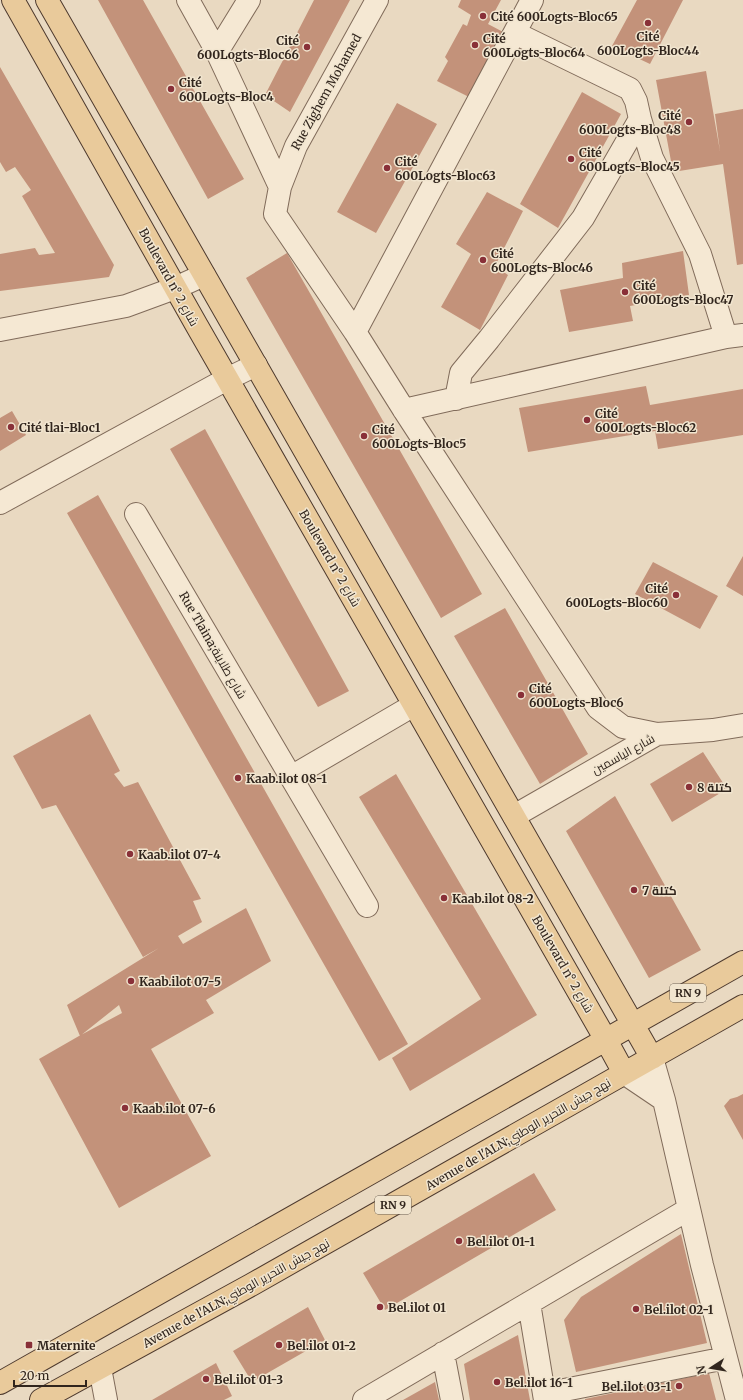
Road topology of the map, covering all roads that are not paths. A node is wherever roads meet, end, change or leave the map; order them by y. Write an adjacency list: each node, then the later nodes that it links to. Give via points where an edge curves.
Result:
1 (13, 0): 12 (main road, Boulevard n° شارع 2)
2 (47, 0): 11 (main road)
3 (188, 0): 8 (street)
4 (249, 0): 8 (street)
5 (377, 0): 10 (street, Rue Zighem Mohamed, via 296,146)
6 (532, 0): 7 (street)
7 (515, 33): 9 (street, via 630,88); 14 (street)
8 (217, 52): 10 (street)
9 (640, 119): 15 (street, via 652,158 700,254); 18 (street, via 582,218 461,373)
10 (280, 187): 14 (street, Rue Zighem Mohamed, via 275,214)
11 (204, 274): 12 (street); 16 (main road)
12 (175, 288): 13 (street, via 126,306); 17 (main road, Boulevard n° شارع 2)
13 (0, 330)
14 (355, 332): 19 (street, Rue Zighem Mohamed)
15 (735, 336): 18 (street)
16 (256, 365): 17 (street); 26 (main road)
17 (227, 379): 20 (street); 22 (main road, Boulevard n° شارع 2)
18 (456, 399): 19 (street)
19 (404, 410): 24 (street, Rue Zighem Mohamed, via 598,708 623,727)
20 (0, 503)
21 (136, 514): 25 (street, Rue Tlaina;شارع طلاينة)
22 (414, 705): 25 (street); 31 (main road, Boulevard n° شارع 2)
23 (743, 725): 24 (street, شارع الياسمين)
24 (657, 734): 26 (street, شارع الياسمين)
25 (291, 777): 27 (street, Rue Tlaina;شارع طلاينة)
26 (514, 816): 30 (main road)
27 (367, 906)
28 (743, 962): 30 (main road, RN 9)
29 (743, 1006): 32 (main road, Avenue de l'ALN;نهج جيش التحرير الوطني / RN 9)
30 (634, 1024): 31 (main road); 32 (main road)
31 (606, 1040): 33 (main road, Boulevard n° شارع 2); 40 (main road)
32 (652, 1058): 33 (main road, Avenue de l'ALN;نهج جيش التحرير الوطني / RN 9); 34 (street)
33 (624, 1073): 34 (street, Boulevard n° شارع 2); 39 (main road, Avenue de l'ALN;نهج جيش التحرير الوطني / RN 9)
34 (664, 1100): 35 (street)
35 (689, 1209): 36 (street); 38 (street)
36 (529, 1303): 37 (street); 41 (street)
37 (443, 1353): 42 (street); 45 (street)
38 (726, 1358): 41 (street); 46 (street)
39 (100, 1368): 43 (main road, Avenue de l'ALN;نهج جيش التحرير الوطني / RN 9); 44 (street)
40 (0, 1383)
41 (545, 1397)
42 (369, 1398)
43 (41, 1400)
44 (106, 1400)
45 (452, 1400)
46 (737, 1400)

